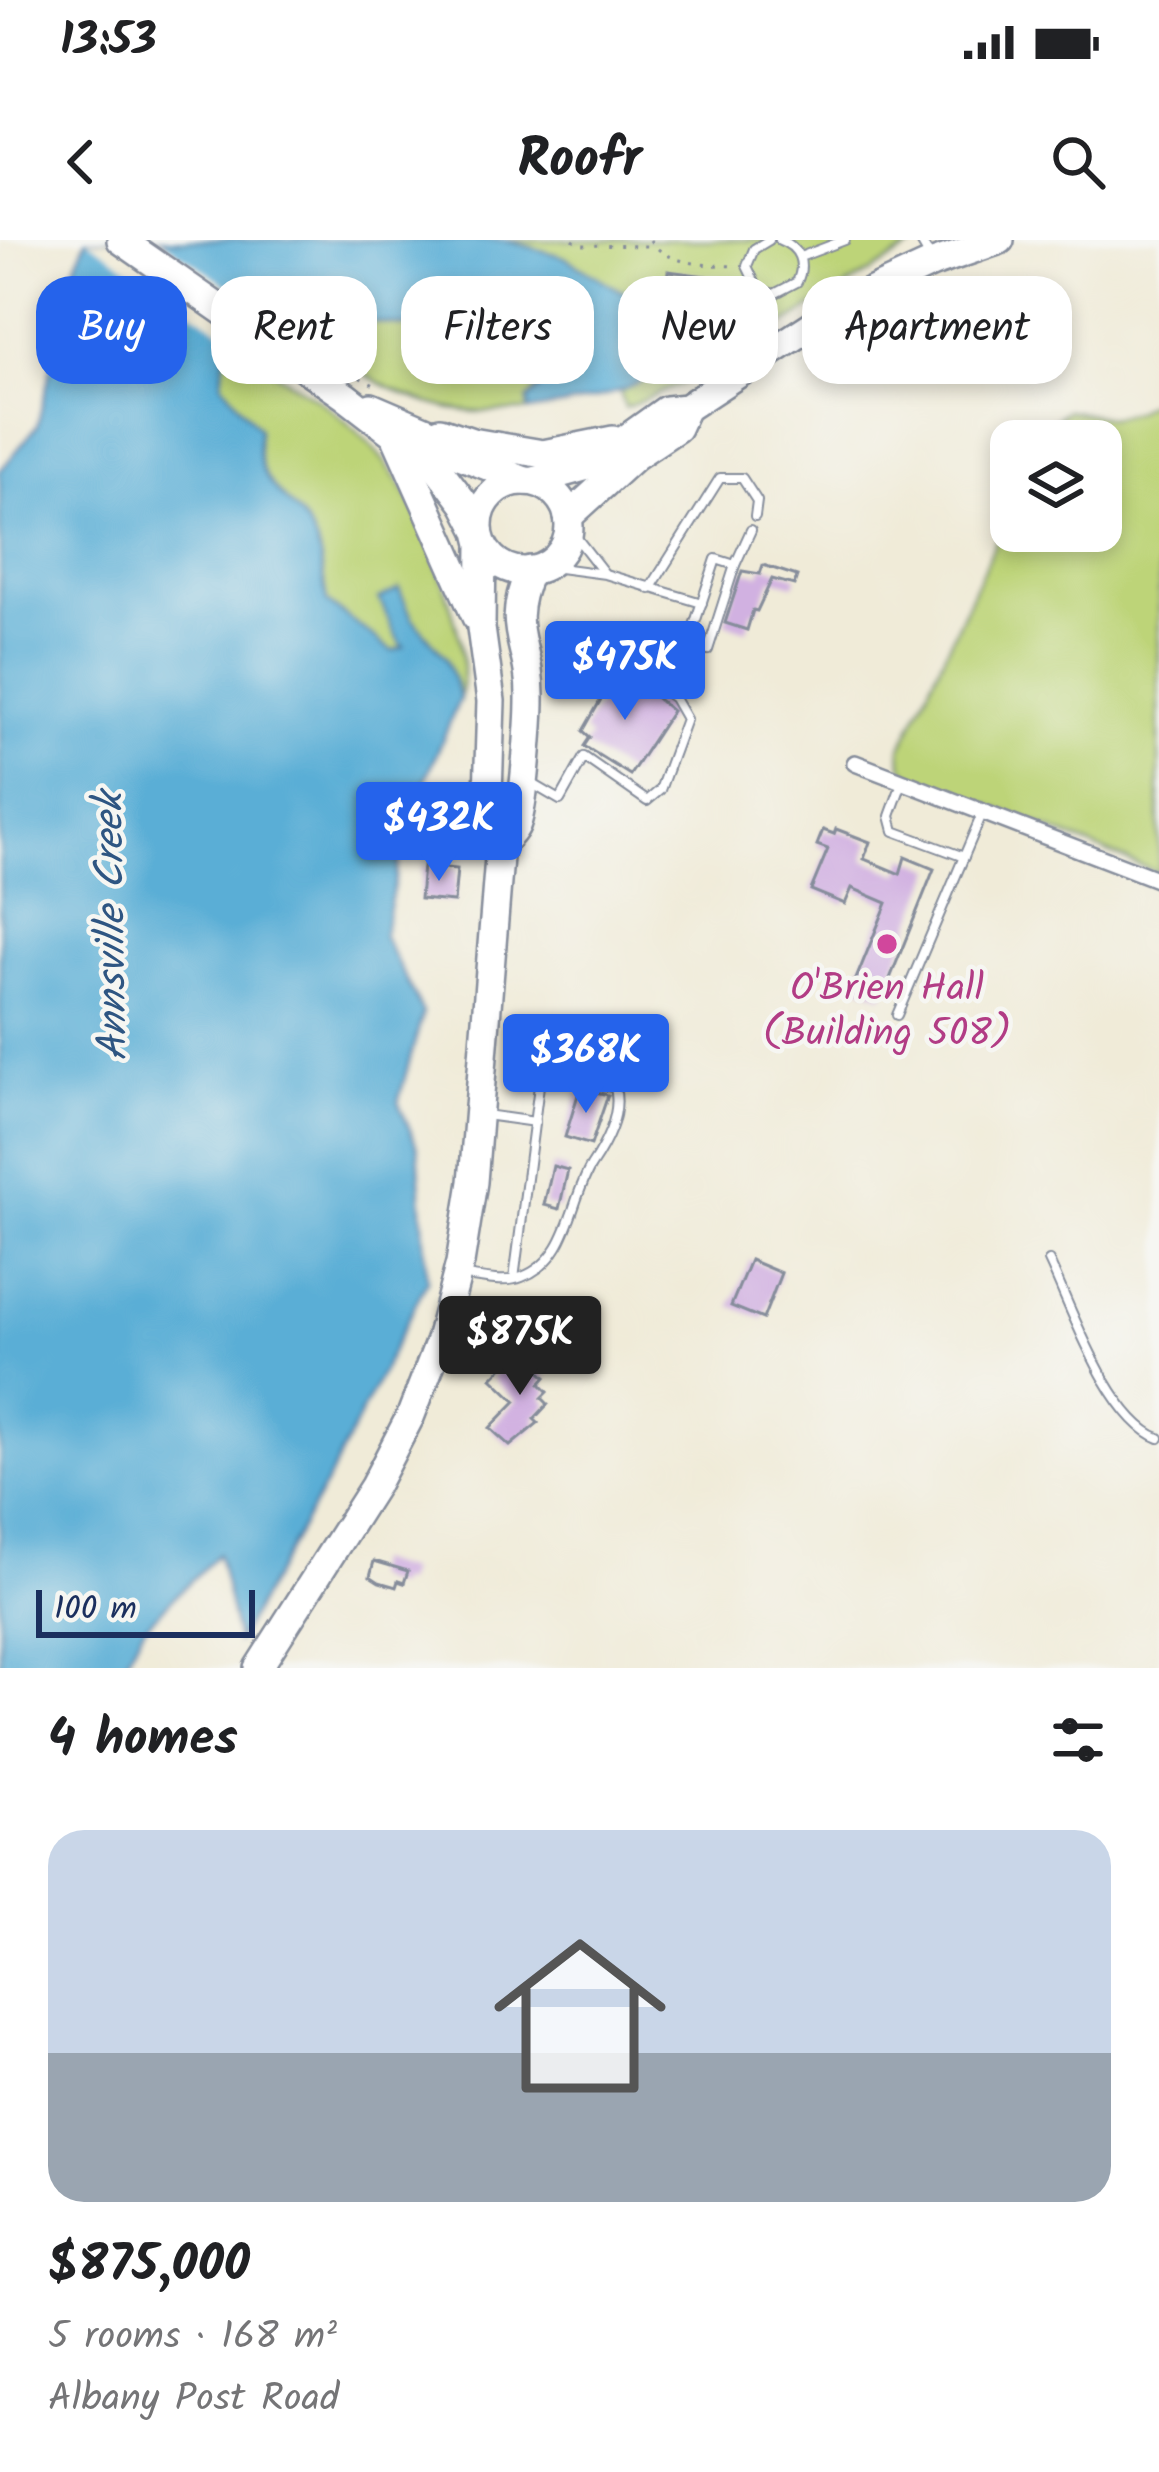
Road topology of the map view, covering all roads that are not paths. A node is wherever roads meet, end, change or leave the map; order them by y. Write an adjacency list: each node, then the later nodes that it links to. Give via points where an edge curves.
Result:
1 (121, 240): 8 (highway)
2 (769, 240): 7 (lane, via 747,266 758,289 783,293 801,274)
3 (780, 240): 7 (lane)
4 (845, 240): 7 (lane)
5 (1000, 240): 6 (highway)
6 (927, 252): 9 (highway)
7 (800, 257)
8 (337, 391): 10 (highway); 12 (highway)
9 (686, 407): 11 (highway, via 666,410); 15 (highway, via 677,428 635,456)
10 (427, 431): 11 (highway, via 544,454); 13 (highway, via 437,446)
11 (623, 439): 13 (highway, via 588,466)
12 (398, 440): 17 (highway, via 437,467); 23 (highway)
13 (529, 481): 15 (highway, via 554,490); 17 (highway, via 486,502)
14 (755, 516): 21 (lane, via 757,501 742,478 721,478)
15 (569, 522): 19 (highway, via 564,547); 20 (lane)
16 (751, 530): 18 (lane)
17 (481, 538): 19 (highway, via 503,565); 23 (highway)
18 (735, 565): 22 (lane, via 716,559); 24 (lane, via 708,650)
19 (537, 568): 20 (lane); 26 (highway, via 518,598 516,619 531,698)
20 (604, 574): 21 (lane)
21 (650, 589): 22 (lane)
22 (703, 603): 24 (lane)
23 (481, 628): 29 (highway, via 491,701 487,827)
24 (684, 642): 26 (lane, via 662,633 628,663 674,698 686,719 660,790 647,801 584,757 560,800)
25 (855, 763): 27 (street)
26 (522, 778): 29 (highway, via 517,824)
27 (902, 781): 28 (street); 30 (lane, via 890,816 894,831)
28 (983, 812): 30 (lane); 31 (street)
29 (500, 845): 33 (highway)
30 (964, 857): 32 (lane)
31 (1159, 880)
32 (898, 1015)
33 (478, 1114): 34 (lane); 36 (highway)
34 (535, 1122): 37 (lane); 37 (lane, via 542,1070 615,1088 619,1101 601,1157 561,1242)
35 (1049, 1262): 38 (lane, via 1091,1358)
36 (458, 1276): 37 (lane); 39 (highway, via 427,1377 393,1451)
37 (514, 1279)
38 (1159, 1438)
39 (258, 1668)

